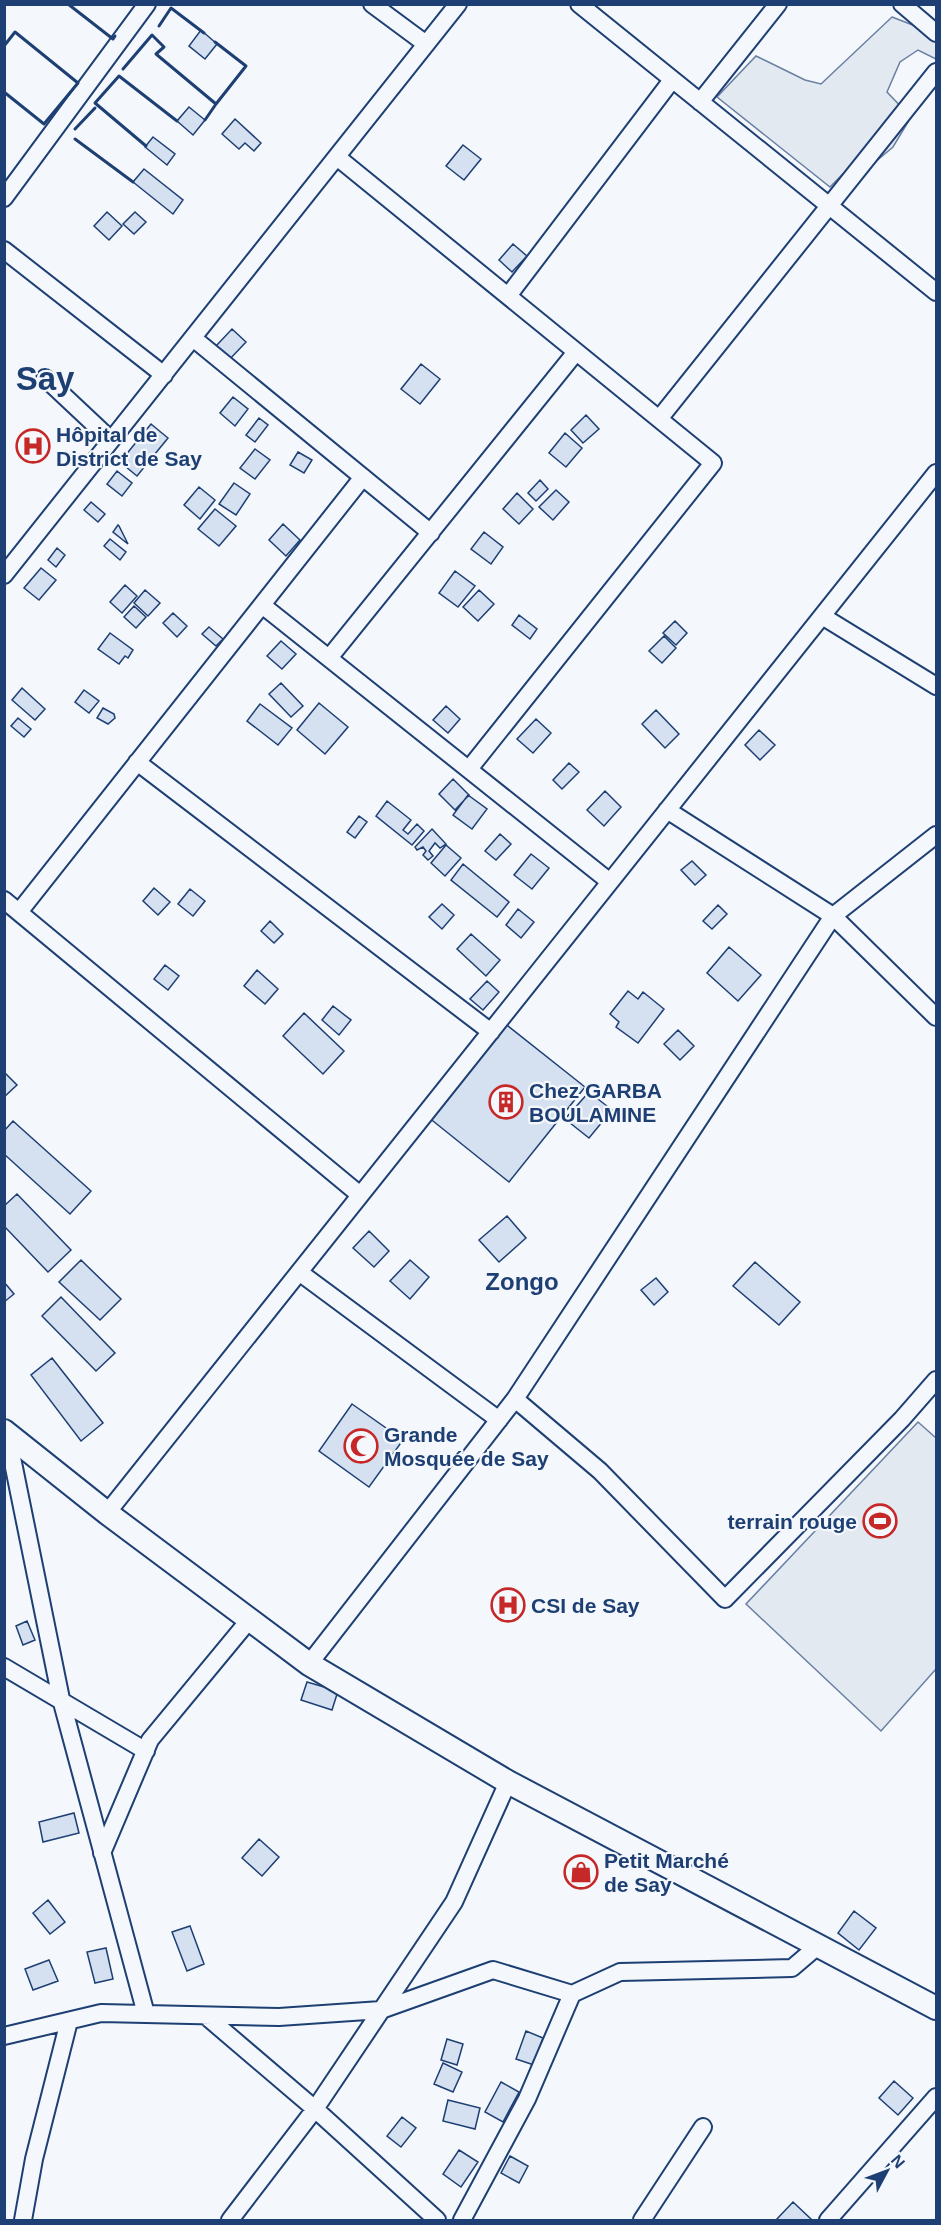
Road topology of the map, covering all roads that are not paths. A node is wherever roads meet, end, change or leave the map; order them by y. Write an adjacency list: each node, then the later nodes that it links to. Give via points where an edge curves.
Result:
1 (147, 4): 13 (street)
2 (372, 4): 8 (street)
3 (458, 4): 8 (street)
4 (579, 4): 10 (street)
5 (778, 4): 11 (street)
6 (902, 4): 7 (street)
7 (936, 33)
8 (426, 44): 12 (street)
9 (936, 72): 14 (street)
10 (672, 80): 11 (street); 17 (street)
11 (700, 102): 14 (street)
12 (337, 157): 17 (street); 18 (street)
13 (4, 198)
14 (829, 206): 16 (street); 22 (street)
15 (4, 250): 20 (street)
16 (936, 292)
17 (508, 296): 19 (street)
18 (193, 338): 20 (street); 25 (street)
19 (576, 352): 22 (street); 26 (street)
20 (164, 375): 23 (street)
21 (45, 378): 23 (street)
22 (659, 419): 33 (street, via 713,463)
23 (111, 440): 27 (street)
24 (936, 473): 29 (street)
25 (363, 477): 26 (street); 28 (street)
26 (431, 533): 30 (street)
27 (4, 575)
28 (262, 605): 30 (street); 32 (street)
29 (822, 616): 31 (street); 34 (street)
30 (329, 658): 33 (street)
31 (936, 686)
32 (137, 762): 38 (street); 41 (street)
33 (469, 769): 36 (street)
34 (667, 810): 36 (street); 39 (street)
35 (936, 835): 39 (street)
36 (610, 882): 41 (street)
37 (4, 900): 38 (street)
38 (18, 912): 42 (street)
39 (833, 916): 40 (street); 45 (street)
40 (936, 1017)
41 (491, 1032): 42 (street)
42 (360, 1195): 43 (street)
43 (299, 1272): 46 (street); 48 (street)
44 (936, 1380): 45 (street, via 725,1599 600,1471)
45 (515, 1399): 46 (street)
46 (499, 1420): 50 (street)
47 (6, 1432): 48 (street); 52 (street)
48 (107, 1513): 49 (street)
49 (250, 1619): 50 (street); 53 (street, via 150,1740)
50 (309, 1664): 54 (street)
51 (4, 1666): 52 (street)
52 (61, 1699): 53 (street); 55 (street)
53 (146, 1751): 55 (street)
54 (508, 1782): 56 (street); 59 (street, via 454,1902)
55 (102, 1853): 60 (street)
56 (819, 1945): 57 (street, via 792,1968 620,1972); 58 (street)
57 (572, 1994): 59 (street, via 493,1970); 70 (street, via 527,2098)
58 (936, 2008)
59 (381, 2010): 61 (street, via 279,2017); 65 (street)
60 (146, 2014): 61 (street); 62 (street, via 101,2013)
61 (206, 2016): 65 (street)
62 (69, 2021): 63 (street); 67 (street, via 33,2159)
63 (4, 2036)
64 (936, 2097): 72 (street)
65 (315, 2109): 68 (street); 69 (street)
66 (703, 2127): 71 (street)
67 (24, 2220)
68 (230, 2220)
69 (437, 2220)
70 (462, 2220)
71 (642, 2220)
72 (828, 2220)

